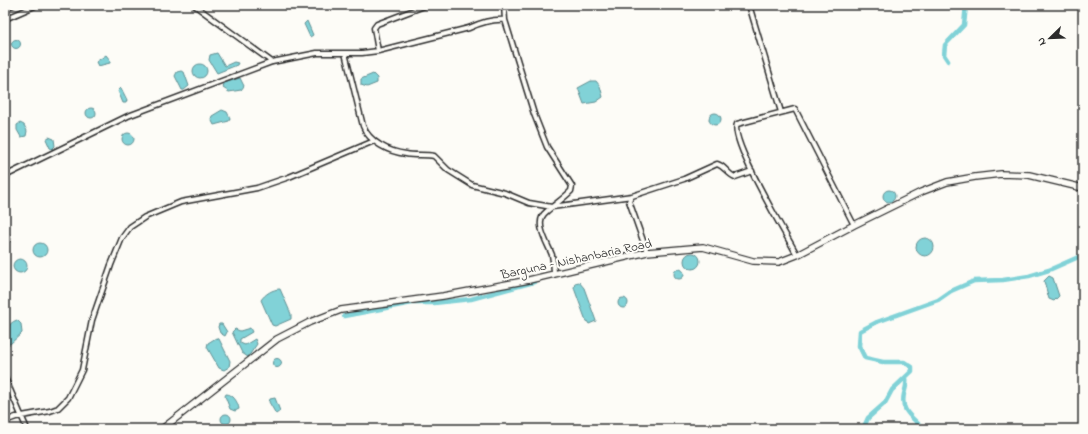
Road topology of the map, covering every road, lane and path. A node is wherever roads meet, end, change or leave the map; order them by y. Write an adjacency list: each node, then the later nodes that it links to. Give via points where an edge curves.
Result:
1 (13, 5): 7 (street)
2 (37, 5): 8 (street)
3 (194, 5): 12 (street)
4 (428, 5): 10 (street, via 377,24 374,28)
5 (504, 5): 9 (street)
6 (749, 5): 13 (street)
7 (5, 8)
8 (5, 19)
9 (505, 20): 10 (street, via 480,23 469,28); 19 (street, via 547,147 572,186 572,191)
10 (378, 50): 11 (street)
11 (345, 53): 12 (street, via 317,53); 14 (street, via 363,126)
12 (272, 62): 16 (street, via 128,116)
13 (781, 112): 15 (street, via 736,126 740,144); 20 (street, via 795,109 798,112)
14 (374, 141): 19 (street, via 404,154 434,156 448,170 472,185 505,193 529,203); 27 (street, via 257,188 181,202 145,217 130,227 122,238 111,265 92,320 82,370 68,398 58,408)
15 (752, 170): 18 (street, via 735,177 718,164 684,179); 24 (street)
16 (5, 176)
17 (1083, 188): 20 (street, Barguna - Nishanbaria Road, via 1029,175 1001,174 975,177 947,182 921,192)
18 (632, 196): 19 (street); 23 (street, via 630,201)
19 (552, 207): 25 (street, via 545,212 541,228 552,257)
20 (854, 225): 24 (street, Barguna - Nishanbaria Road)
21 (5, 233): 22 (street)
22 (8, 239)
23 (647, 252): 24 (street, Barguna - Nishanbaria Road, via 703,247 753,260 779,262); 25 (street, Barguna - Nishanbaria Road)
24 (797, 256)
25 (554, 274): 30 (street, Barguna - Nishanbaria Road, via 443,296 352,308 310,322 277,339)
26 (5, 378): 27 (street)
27 (21, 417): 28 (street); 29 (street)
28 (5, 421)
29 (27, 429)
30 (162, 429)

